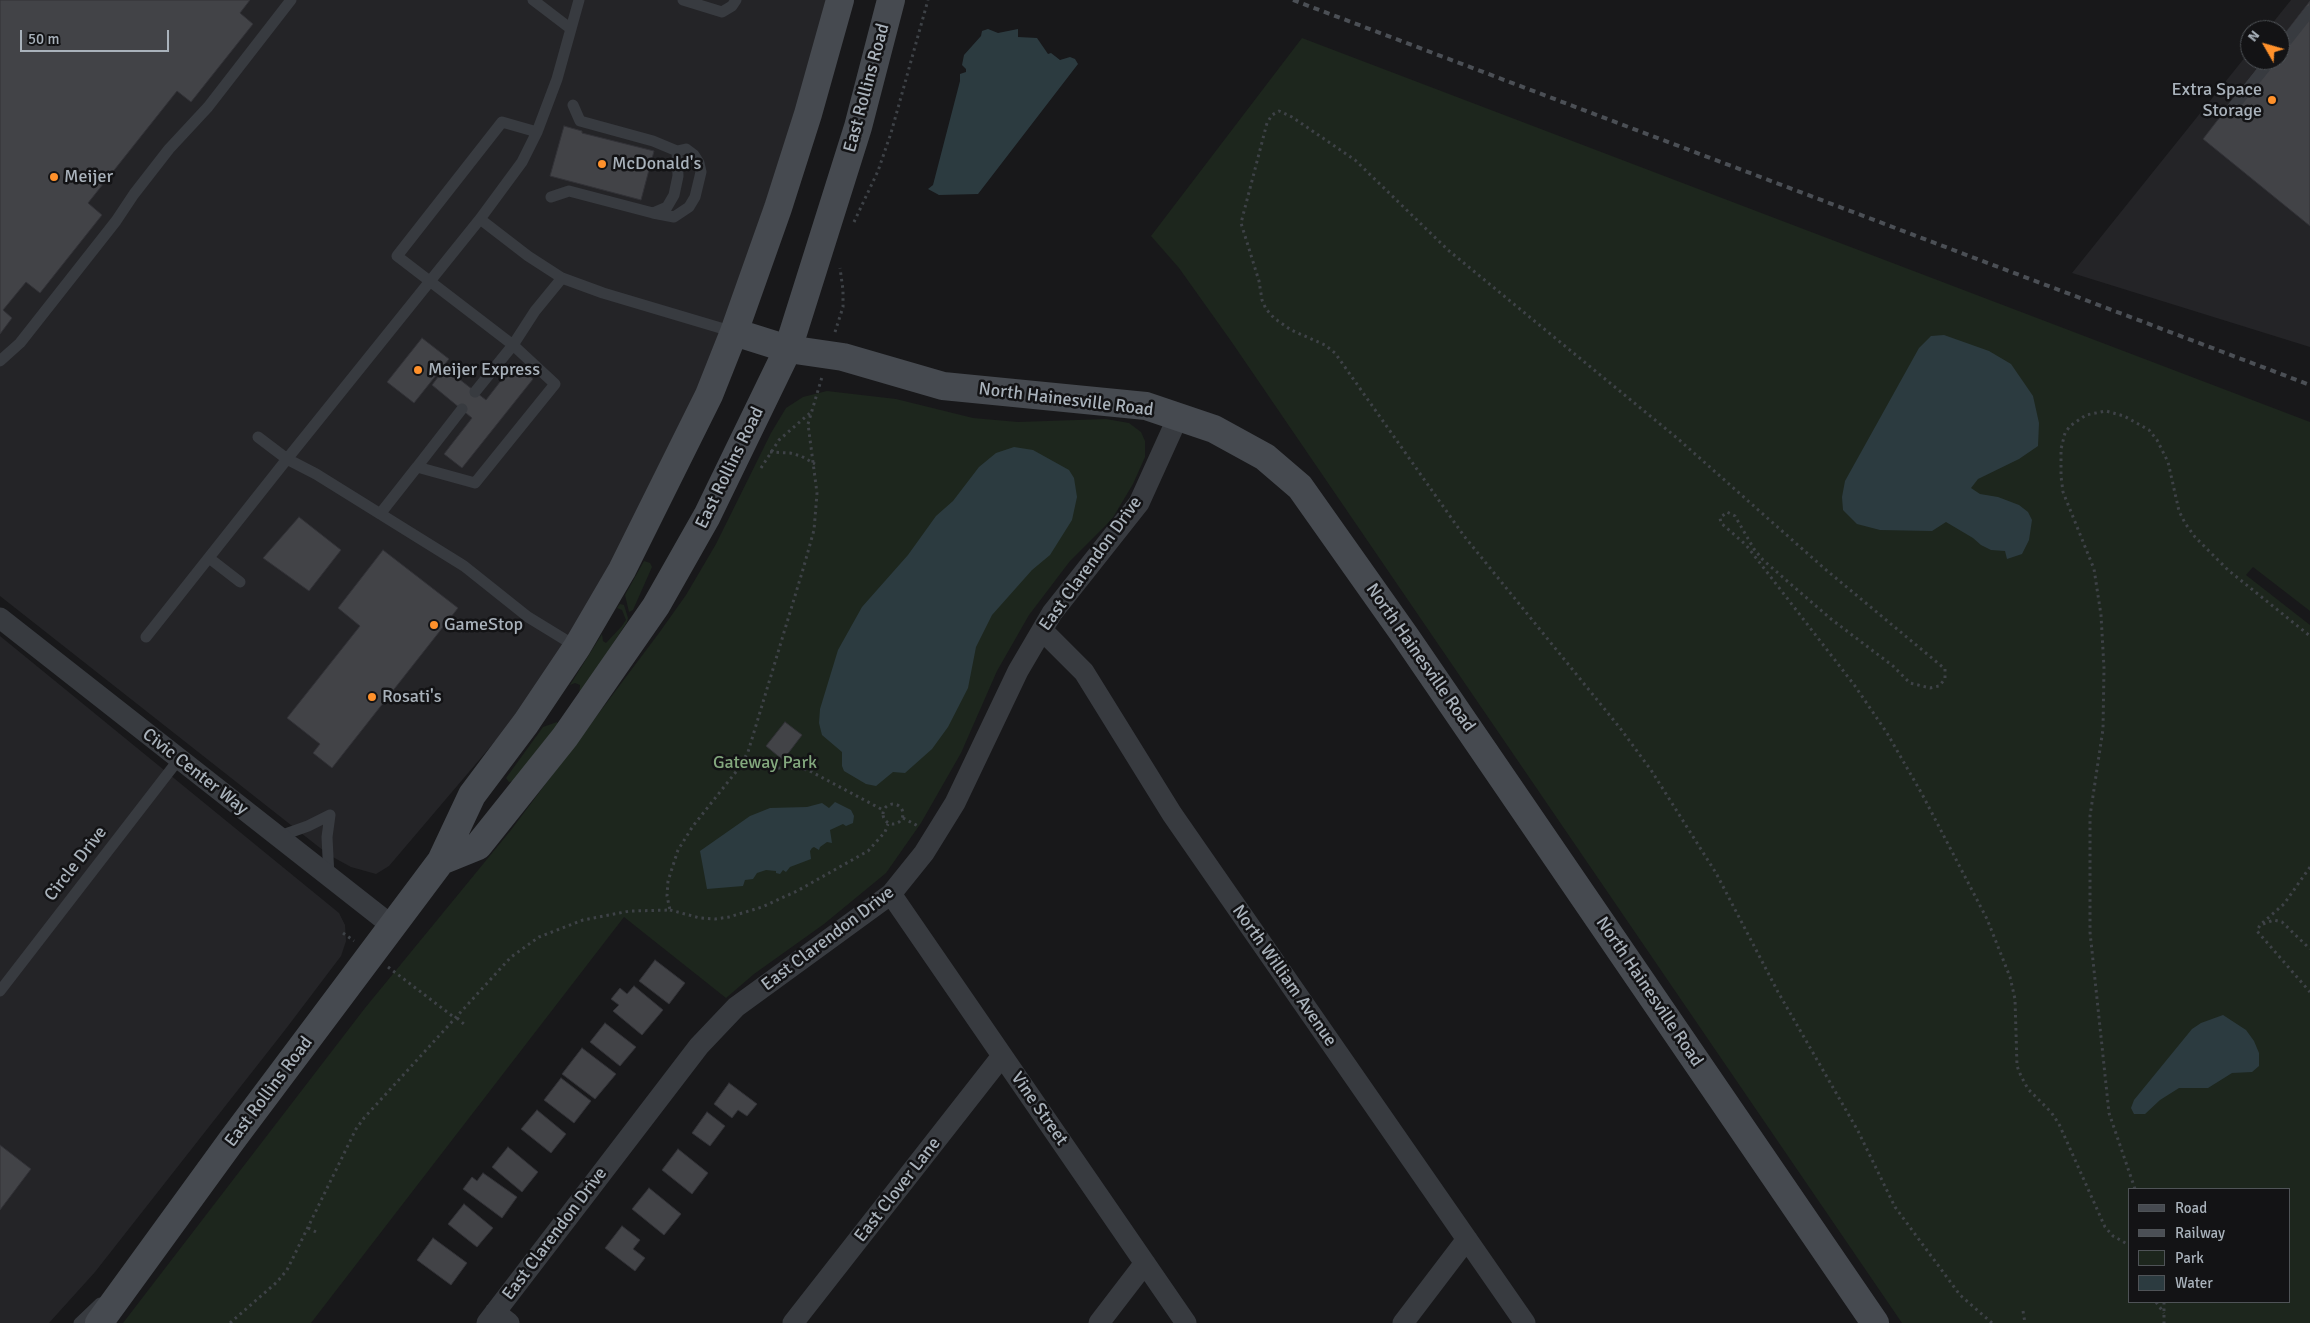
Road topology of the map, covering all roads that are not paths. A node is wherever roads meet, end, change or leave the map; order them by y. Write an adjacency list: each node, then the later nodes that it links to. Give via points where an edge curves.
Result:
1 (291, 0): 24 (lane, via 208,107 169,149 20,343)
2 (534, 0): 9 (lane)
3 (579, 0): 9 (lane)
4 (683, 0): 5 (lane, via 722,12)
5 (736, 0)
6 (840, 0): 21 (main road, East Rollins Road, via 787,180)
7 (891, 0): 23 (main road, East Rollins Road, via 858,126)
8 (2310, 11): 10 (lane)
9 (571, 29): 14 (lane)
10 (2290, 36)
11 (2263, 70): 13 (lane)
12 (573, 105): 15 (lane, via 580,121 653,141)
13 (2229, 112)
14 (537, 132): 18 (lane, via 522,162); 20 (lane, via 502,122 397,256)
15 (676, 151): 17 (lane, via 678,176 674,195 667,207); 17 (lane, via 686,150 699,164 701,172 694,197 689,207 674,217)
16 (551, 197): 17 (lane, via 569,191)
17 (653, 212)
18 (480, 219): 19 (lane); 20 (lane)
19 (562, 278): 21 (lane); 22 (lane)
20 (430, 280): 22 (lane); 29 (lane)
21 (734, 332): 23 (main road, North Hainesville Road); 37 (main road, East Rollins Road, via 709,395 652,511)
22 (513, 344): 25 (lane); 30 (lane, via 555,384 475,483)
23 (788, 349): 27 (main road, North Hainesville Road, via 843,357 943,386 1146,406); 40 (main road, East Rollins Road, via 707,516 679,568 630,643 564,737 478,846)
24 (0, 361)
25 (475, 392)
26 (462, 409): 30 (lane)
27 (1178, 417): 35 (street, East Clarendon Drive, via 1139,504); 57 (main road, North Hainesville Road, via 1214,430 1265,457 1300,487)
28 (258, 436): 29 (lane)
29 (287, 459): 31 (lane); 32 (lane)
30 (417, 467): 31 (lane)
31 (380, 514): 37 (lane, via 464,566 528,616)
32 (209, 558): 33 (lane); 36 (lane)
33 (240, 582)
34 (0, 618): 38 (street, Civic Center Way)
35 (1042, 630): 42 (street, East Clarendon Drive, via 1018,671 955,803 924,853); 46 (street, North William Avenue, via 1084,672 1172,814)
36 (146, 637)
37 (577, 647): 40 (main road, East Rollins Road, via 472,795)
38 (179, 759): 39 (street, Civic Center Way); 44 (lane, Circle Drive)
39 (277, 836): 41 (street, Civic Center Way); 41 (lane, via 330,815 327,837)
40 (441, 861): 43 (main road, East Rollins Road)
41 (329, 877): 43 (street, Civic Center Way)
42 (891, 894): 45 (street, Vine Street); 49 (street, East Clarendon Drive, via 736,1007 699,1046)
43 (391, 925): 47 (main road, East Rollins Road)
44 (0, 991)
45 (1002, 1056): 48 (street, Vine Street); 52 (street, East Clover Lane)
46 (1467, 1239): 55 (street); 56 (street, North William Avenue)
47 (144, 1263): 50 (lane); 51 (main road, East Rollins Road)
48 (1145, 1263): 53 (street); 54 (street, Vine Street)
49 (497, 1319)
50 (79, 1323)
51 (99, 1323)
52 (793, 1323)
53 (1099, 1323)
54 (1186, 1323)
55 (1403, 1323)
56 (1525, 1323)
57 (1875, 1323)

